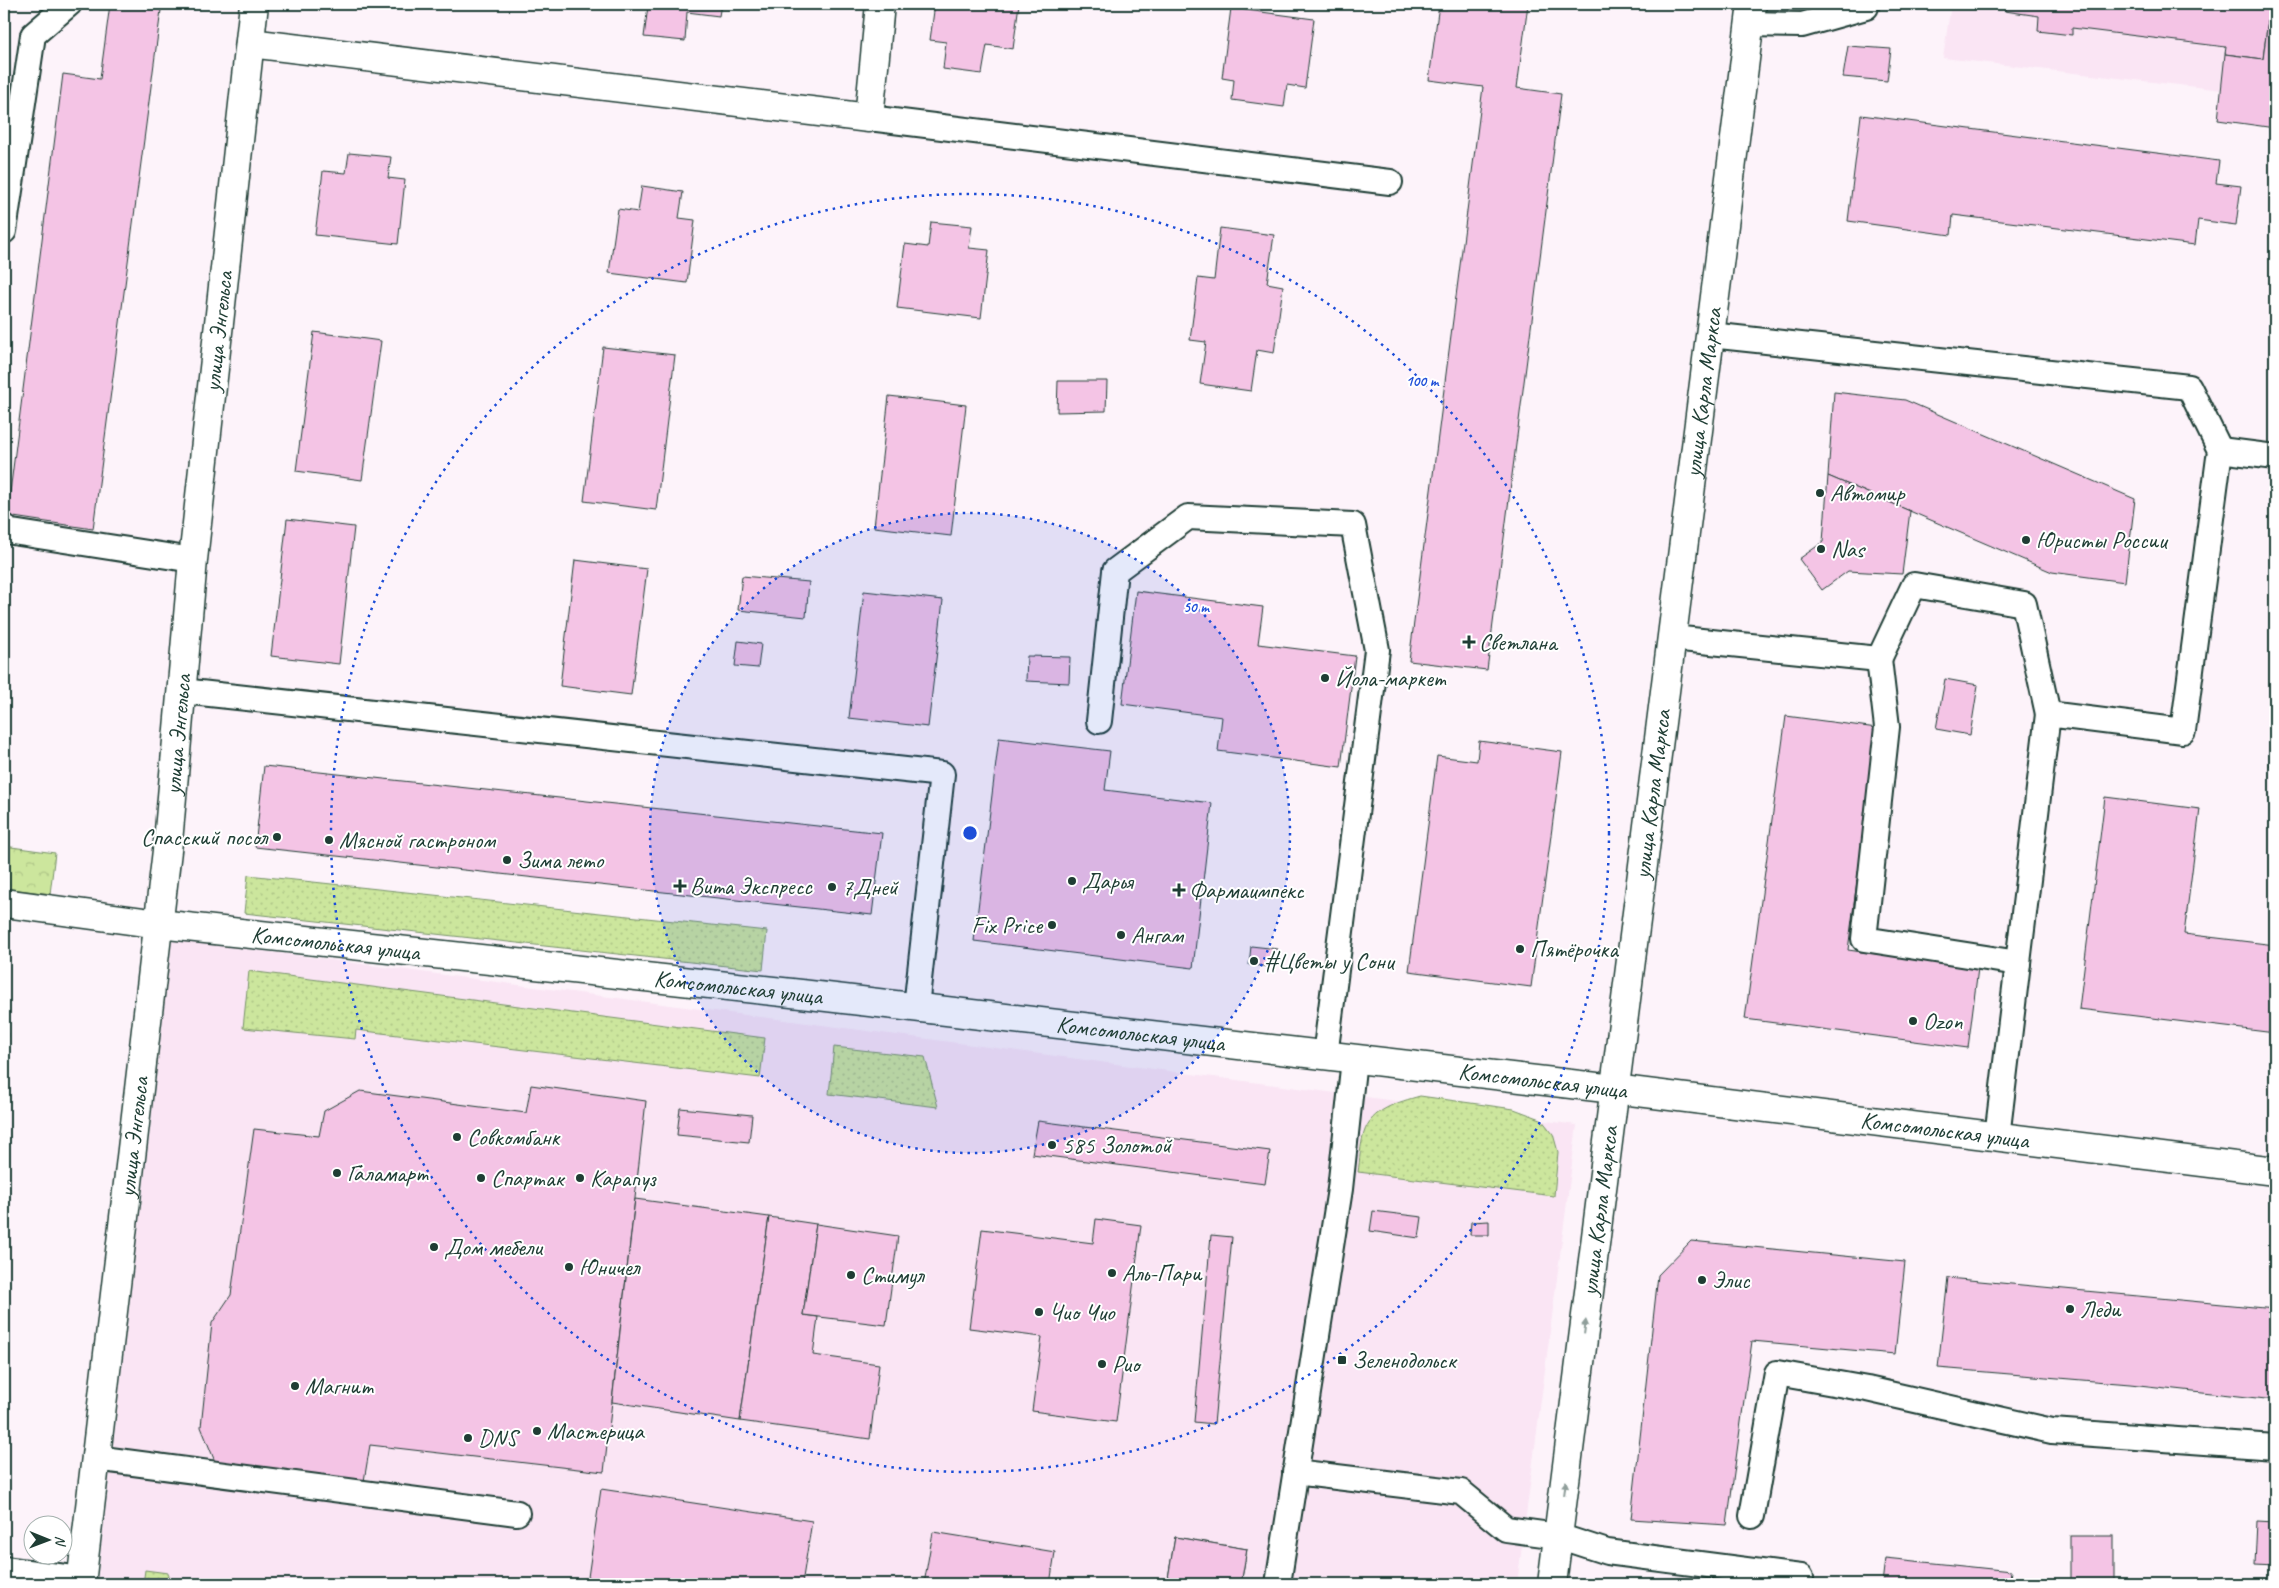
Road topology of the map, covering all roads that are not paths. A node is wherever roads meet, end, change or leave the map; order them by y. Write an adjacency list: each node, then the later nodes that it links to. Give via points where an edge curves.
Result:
1 (69, 4): 9 (lane, via 33,35)
2 (254, 4): 6 (street, улица Энгельса)
3 (880, 4): 7 (street)
4 (1866, 7): 5 (lane, via 1802,25)
5 (1750, 14): 10 (street, улица Карла Маркса)
6 (250, 43): 7 (street); 14 (street, улица Энгельса)
7 (869, 118): 8 (lane)
8 (1390, 182)
9 (4, 231)
10 (1710, 335): 11 (lane, via 2189,387); 15 (street, улица Карла Маркса)
11 (2220, 450): 12 (lane); 18 (lane, via 2183,731)
12 (2275, 457)
13 (4, 526): 14 (lane, via 6,531)
14 (193, 560): 17 (street, улица Энгельса)
15 (1672, 638): 16 (lane); 26 (street, улица Карла Маркса)
16 (1879, 659): 18 (lane, via 1914,585 2024,604); 22 (lane, via 1886,727 1864,939)
17 (182, 691): 21 (street, улица Энгельса); 23 (lane, via 942,774)
18 (2048, 714): 22 (lane)
19 (1099, 721): 24 (lane, via 1115,571 1188,517 1353,526 1378,650)
20 (4, 903): 21 (street, Комсомольская улица)
21 (159, 924): 23 (street, Комсомольская улица); 30 (street, улица Энгельса)
22 (2018, 963): 27 (lane)
23 (916, 1007): 24 (street, Комсомольская улица)
24 (1325, 1056): 25 (street, Комсомольская улица)
25 (1354, 1059): 26 (street, Комсомольская улица); 31 (lane, via 1340,1189)
26 (1614, 1090): 27 (street, Комсомольская улица); 34 (street, улица Карла Маркса, one-way to 26)
27 (1997, 1137): 28 (street, Комсомольская улица)
28 (2275, 1171)
29 (2275, 1447): 33 (lane, via 2052,1431 1867,1389 1777,1373)
30 (96, 1458): 32 (lane); 36 (street, улица Энгельса)
31 (1295, 1472): 34 (lane, via 1461,1492 1506,1529); 37 (lane)
32 (517, 1513)
33 (1752, 1516)
34 (1558, 1536): 38 (street, улица Карла Маркса); 39 (lane, via 1607,1552 1801,1577)
35 (4, 1569): 36 (lane)
36 (81, 1582)
37 (1278, 1584)
38 (1552, 1584)
39 (1800, 1584)

